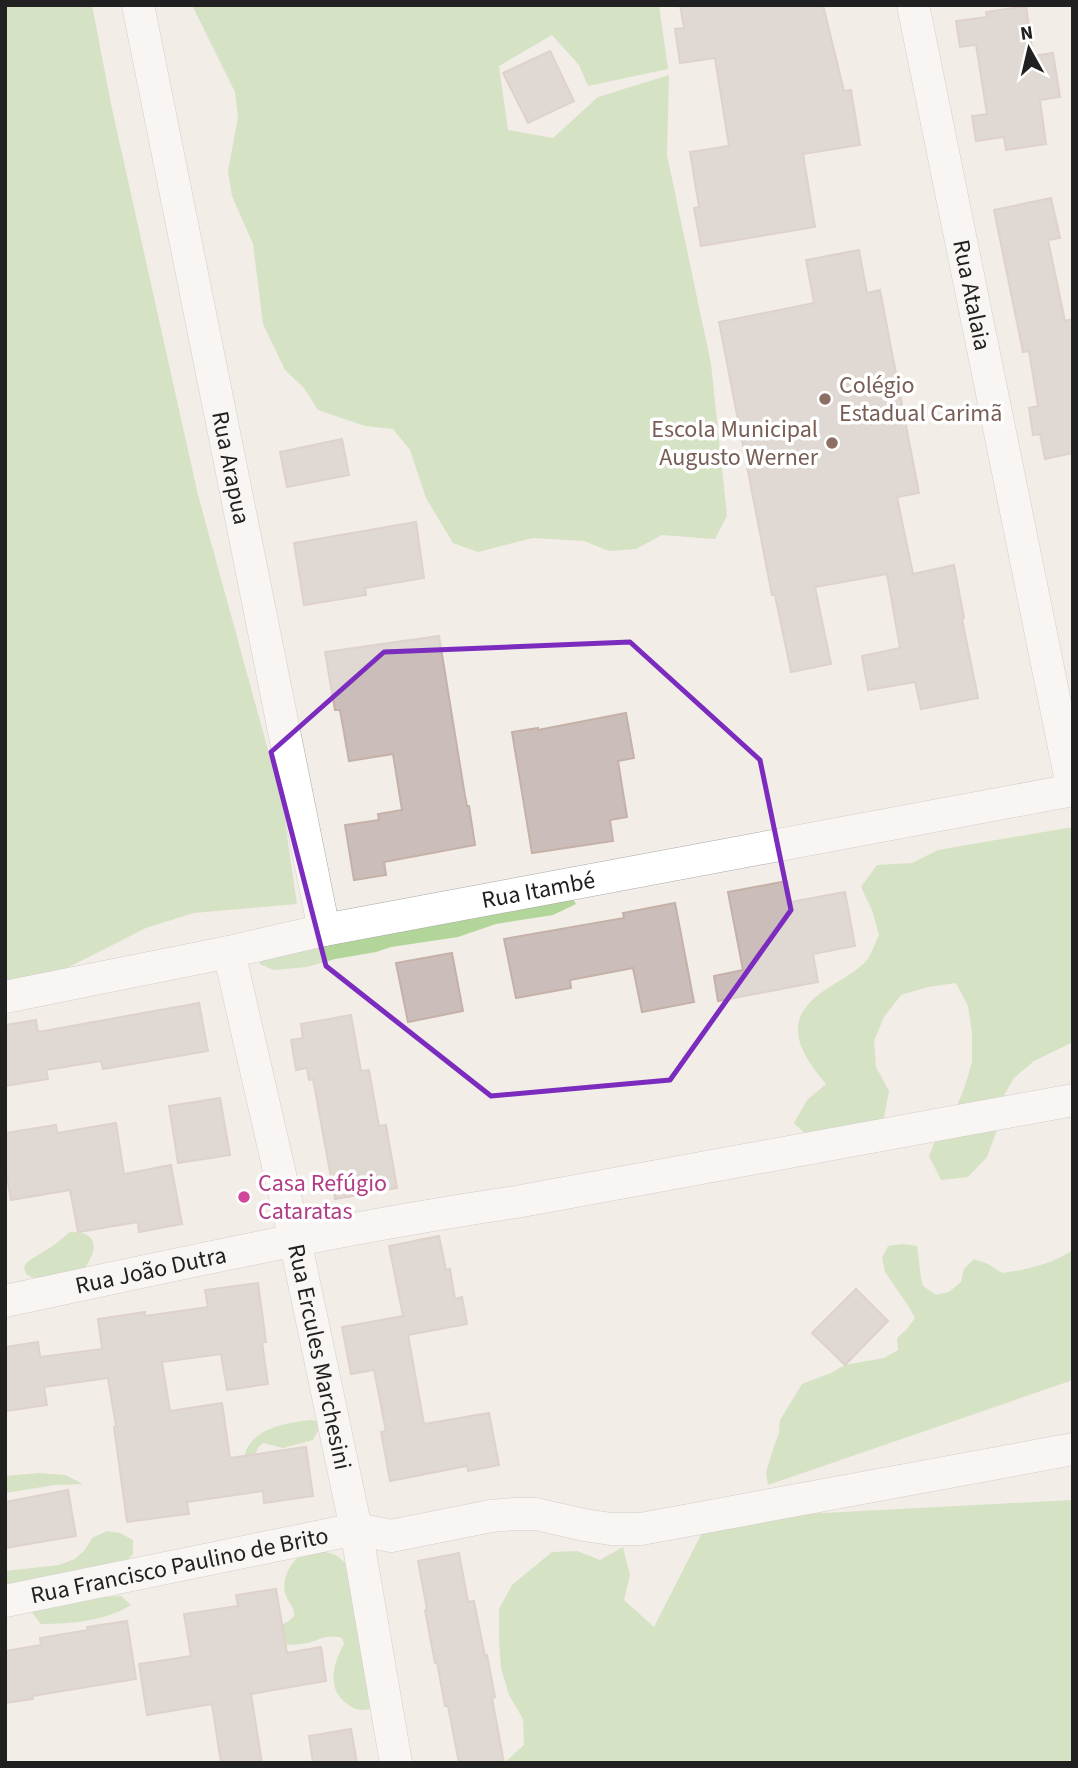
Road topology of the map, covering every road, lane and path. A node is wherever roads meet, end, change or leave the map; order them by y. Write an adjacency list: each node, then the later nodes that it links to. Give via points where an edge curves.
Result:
1 (138, 5): 4 (street, Rua Arapua)
2 (913, 5): 3 (street, Rua Atalaia)
3 (1073, 791): 4 (street, Rua Itambé)
4 (324, 930): 5 (street, Rua Itambé)
5 (229, 952): 6 (street, Rua Itambé); 8 (street, Rua Ercules Marchesini)
6 (5, 997)
7 (1073, 1100): 8 (street, Rua João Dutra)
8 (295, 1240): 9 (street, Rua João Dutra); 11 (street, Rua Ercules Marchesini)
9 (5, 1301)
10 (1073, 1449): 11 (street, via 641,1529 611,1529 514,1514 391,1536)
11 (356, 1529): 12 (street, Rua Francisco Paulino de Brito); 13 (street, Rua Ercules Marchesini)
12 (5, 1601)
13 (396, 1763)

